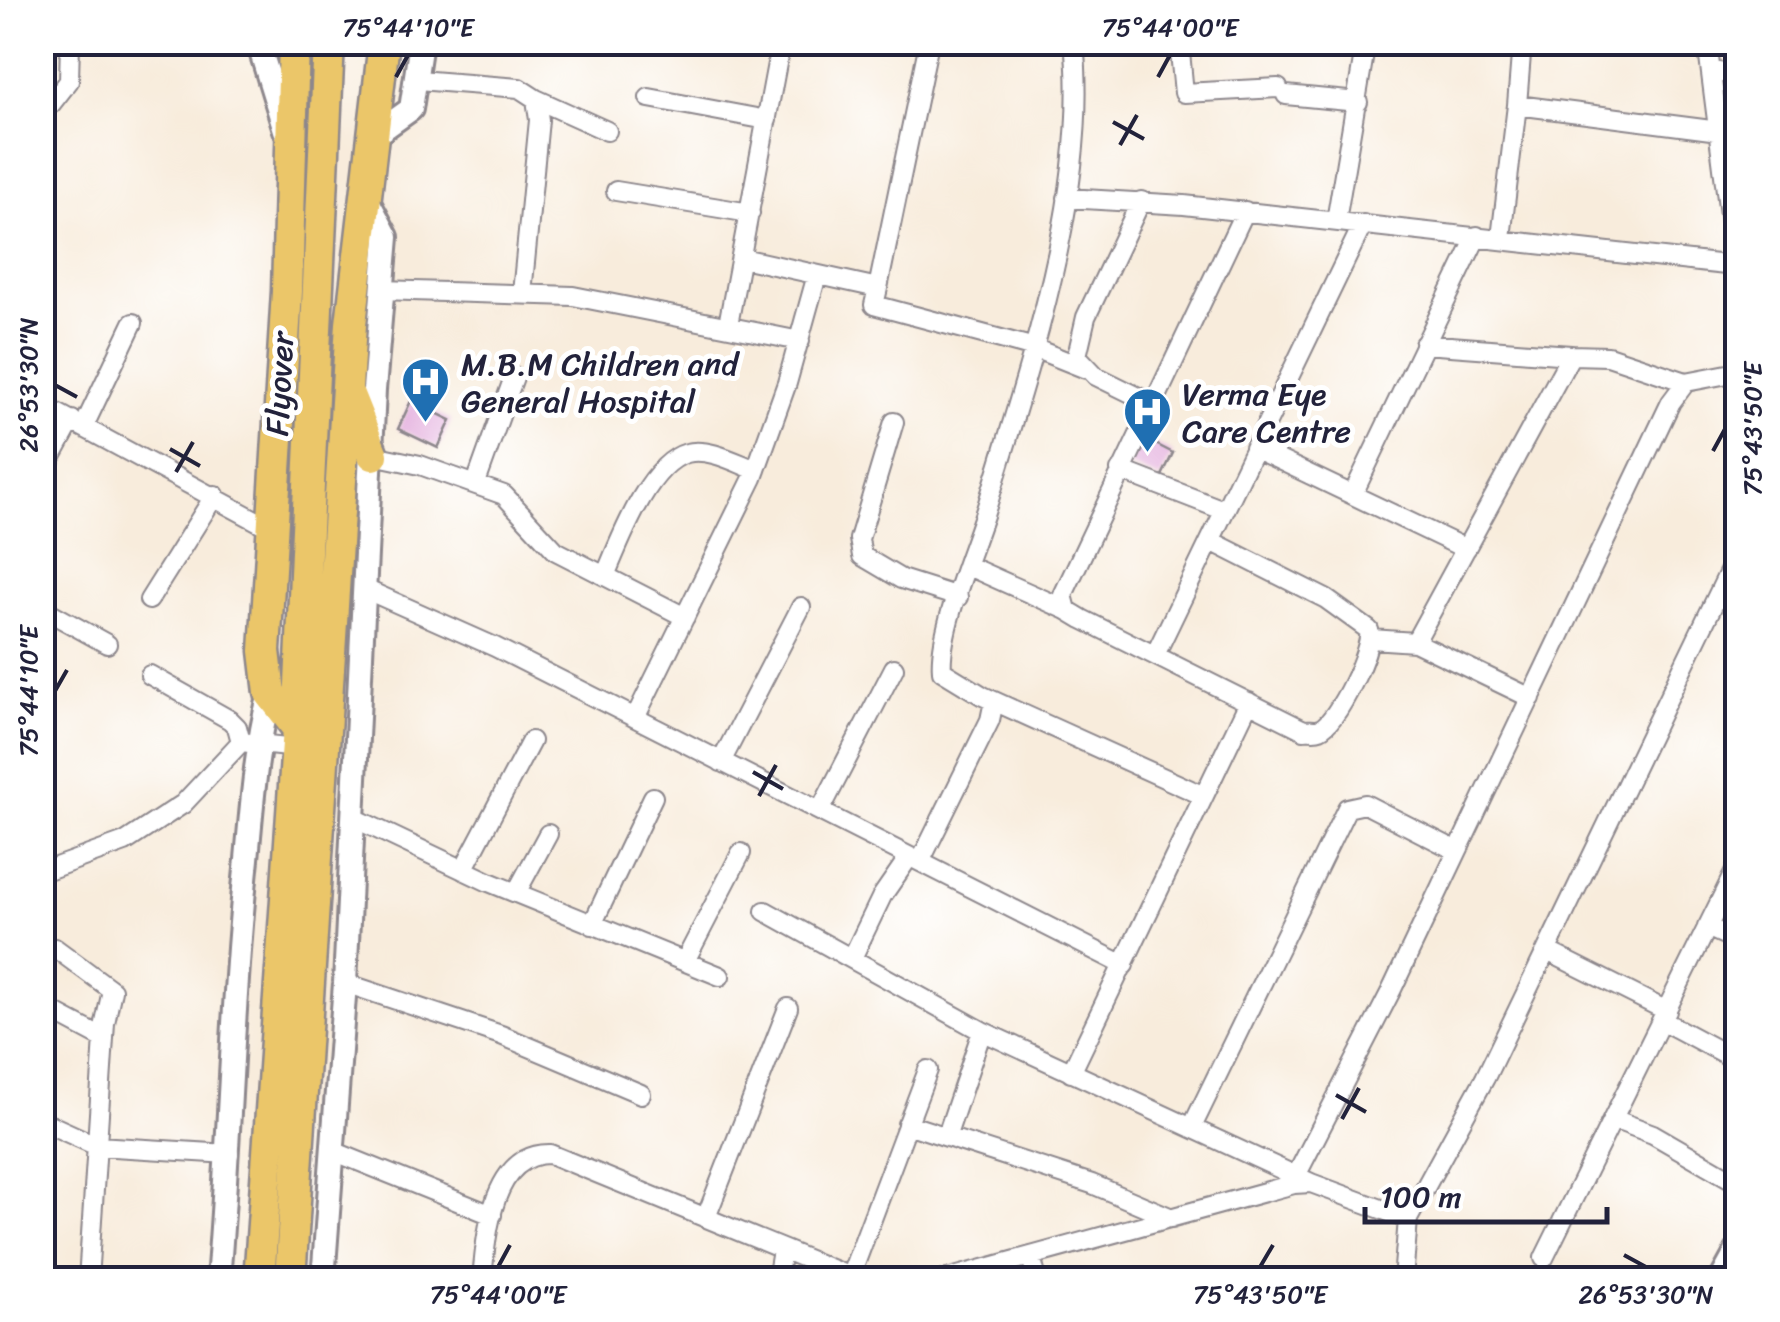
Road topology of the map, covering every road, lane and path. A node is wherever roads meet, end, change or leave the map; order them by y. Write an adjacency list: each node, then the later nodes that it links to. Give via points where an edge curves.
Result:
1 (70, 42): 20 (street, via 69,81 63,94)
2 (258, 42): 26 (street)
3 (294, 42): 26 (highway)
4 (330, 42): 93 (highway, Flyover)
5 (384, 42): 25 (highway)
6 (421, 42): 16 (street)
7 (781, 42): 22 (street)
8 (929, 42): 41 (street)
9 (1074, 42): 29 (street, via 1077,134)
10 (1180, 42): 19 (street, via 1184,94 1282,92)
11 (1366, 42): 19 (street)
12 (1522, 42): 21 (street)
13 (1707, 42): 14 (street)
14 (1711, 71): 15 (street); 24 (street)
15 (1738, 75)
16 (418, 80): 18 (street, via 519,88); 25 (street, via 412,110)
17 (649, 98): 22 (street)
18 (536, 100): 23 (street); 43 (street)
19 (1358, 102): 34 (street)
20 (42, 104)
21 (1517, 104): 24 (street); 37 (street)
22 (767, 120): 33 (street)
23 (607, 131)
24 (1719, 132): 32 (street)
25 (376, 134): 28 (highway)
26 (294, 158): 68 (highway)
27 (616, 191): 33 (street)
28 (366, 197): 42 (street, via 387,236); 54 (highway)
29 (1066, 198): 30 (street); 48 (street)
30 (1141, 202): 31 (street); 50 (street, via 1077,344)
31 (1245, 211): 34 (street); 55 (street)
32 (1734, 211): 40 (street)
33 (750, 212): 38 (street)
34 (1336, 221): 35 (street)
35 (1363, 224): 36 (street); 59 (street)
36 (1477, 236): 37 (street); 47 (street)
37 (1501, 238): 40 (street)
38 (742, 258): 39 (street); 45 (street)
39 (817, 274): 41 (street); 46 (street)
40 (1736, 275)
41 (878, 288): 48 (street, via 874,305)
42 (381, 290): 43 (street); 60 (street)
43 (522, 293): 45 (street)
44 (133, 323): 58 (street)
45 (728, 325): 46 (street)
46 (800, 340): 61 (street)
47 (1424, 344): 49 (street); 65 (street)
48 (1031, 348): 50 (street); 72 (street)
49 (1570, 355): 53 (street, via 1608,356); 70 (street)
50 (1086, 369): 55 (street)
51 (1738, 372): 53 (street)
52 (514, 376): 64 (street)
53 (1686, 382): 88 (street)
54 (346, 388): 60 (highway); 152 (highway)
55 (1153, 404): 62 (street)
56 (42, 405): 58 (street)
57 (894, 422): 75 (street, via 859,539 862,556 901,579)
58 (78, 423): 63 (street); 66 (street)
59 (1254, 448): 65 (street); 67 (street)
60 (373, 455): 64 (street); 74 (street)
61 (756, 470): 73 (street, via 688,452 667,466 626,526); 80 (street)
62 (1120, 470): 67 (street); 79 (street, via 1062,595)
63 (42, 475)
64 (476, 484): 73 (street, via 514,503 556,551)
65 (1354, 494): 70 (street)
66 (215, 496): 68 (street); 76 (street)
67 (1224, 510): 69 (street)
68 (274, 530): 87 (highway, via 265,651)
69 (1212, 541): 81 (street, via 1326,599 1369,630); 84 (street)
70 (1466, 549): 82 (street)
71 (1738, 554): 115 (street)
72 (968, 566): 75 (street); 79 (street)
73 (605, 576): 80 (street)
74 (367, 590): 91 (street); 101 (street)
75 (958, 597): 89 (street, via 942,670)
76 (149, 600)
77 (802, 606): 97 (street)
78 (42, 608): 83 (street)
79 (1068, 610): 84 (street)
80 (685, 617): 91 (street)
81 (1371, 640): 82 (street); 90 (street, via 1331,720 1320,729 1304,730)
82 (1415, 642): 88 (street)
83 (107, 644)
84 (1155, 654): 90 (street)
85 (894, 668): 100 (street)
86 (150, 675): 96 (street, via 230,720)
87 (270, 693): 93 (highway); 96 (street)
88 (1532, 698): 103 (street)
89 (994, 701): 99 (street); 105 (street, via 969,766)
90 (1249, 702): 99 (street)
91 (635, 718): 97 (street)
92 (42, 720): 94 (street)
93 (297, 738): 96 (street); 151 (highway, Flyover)
94 (43, 740)
95 (531, 740): 107 (street)
96 (249, 744): 108 (street, via 182,804 125,842); 137 (street)
97 (721, 762): 100 (street)
98 (654, 796): 111 (street)
99 (1204, 796): 118 (street)
100 (820, 812): 105 (street)
101 (352, 816): 107 (street); 120 (street)
102 (548, 834): 109 (street)
103 (1457, 851): 133 (street, via 1365,804 1348,808); 138 (street)
104 (740, 852): 117 (street)
105 (914, 859): 116 (street); 118 (street)
106 (1738, 866): 112 (street)
107 (463, 870): 109 (street)
108 (42, 872)
109 (516, 893): 111 (street)
110 (765, 910): 116 (street)
111 (592, 925): 117 (street)
112 (1706, 927): 113 (street); 123 (street)
113 (1738, 941)
114 (55, 948): 125 (street, via 112,990)
115 (1547, 950): 123 (street); 143 (street)
116 (852, 958): 124 (street)
117 (685, 961): 119 (street)
118 (1124, 966): 128 (street)
119 (720, 976)
120 (345, 982): 129 (street, via 500,1035); 136 (street)
121 (42, 1006): 125 (street)
122 (788, 1008): 141 (street)
123 (1665, 1016): 126 (street); 130 (street)
124 (982, 1031): 128 (street); 134 (street)
125 (104, 1039): 135 (street)
126 (1738, 1060)
127 (928, 1070): 132 (street)
128 (1071, 1073): 133 (street)
129 (641, 1094)
130 (1612, 1118): 139 (street); 147 (street)
131 (42, 1121): 135 (street)
132 (908, 1124): 134 (street); 148 (street)
133 (1192, 1127): 138 (street)
134 (947, 1135): 142 (street)
135 (96, 1146): 137 (street); 149 (street)
136 (333, 1151): 140 (street); 153 (street)
137 (230, 1154): 150 (street)
138 (1303, 1180): 142 (street); 143 (street)
139 (1738, 1183)
140 (492, 1215): 141 (street, via 516,1162 550,1154); 154 (street)
141 (708, 1216): 144 (street)
142 (1172, 1218): 146 (street)
143 (1408, 1219): 158 (street)
144 (782, 1250): 148 (street); 155 (street)
145 (1738, 1250): 159 (street)
146 (1031, 1256): 156 (street); 157 (street)
147 (1544, 1258)
148 (849, 1278)
149 (88, 1280)
150 (218, 1280)
151 (259, 1280)
152 (290, 1280)
153 (323, 1280)
154 (482, 1280)
155 (777, 1280)
156 (942, 1280)
157 (1037, 1280)
158 (1403, 1280)
159 (1721, 1280)

